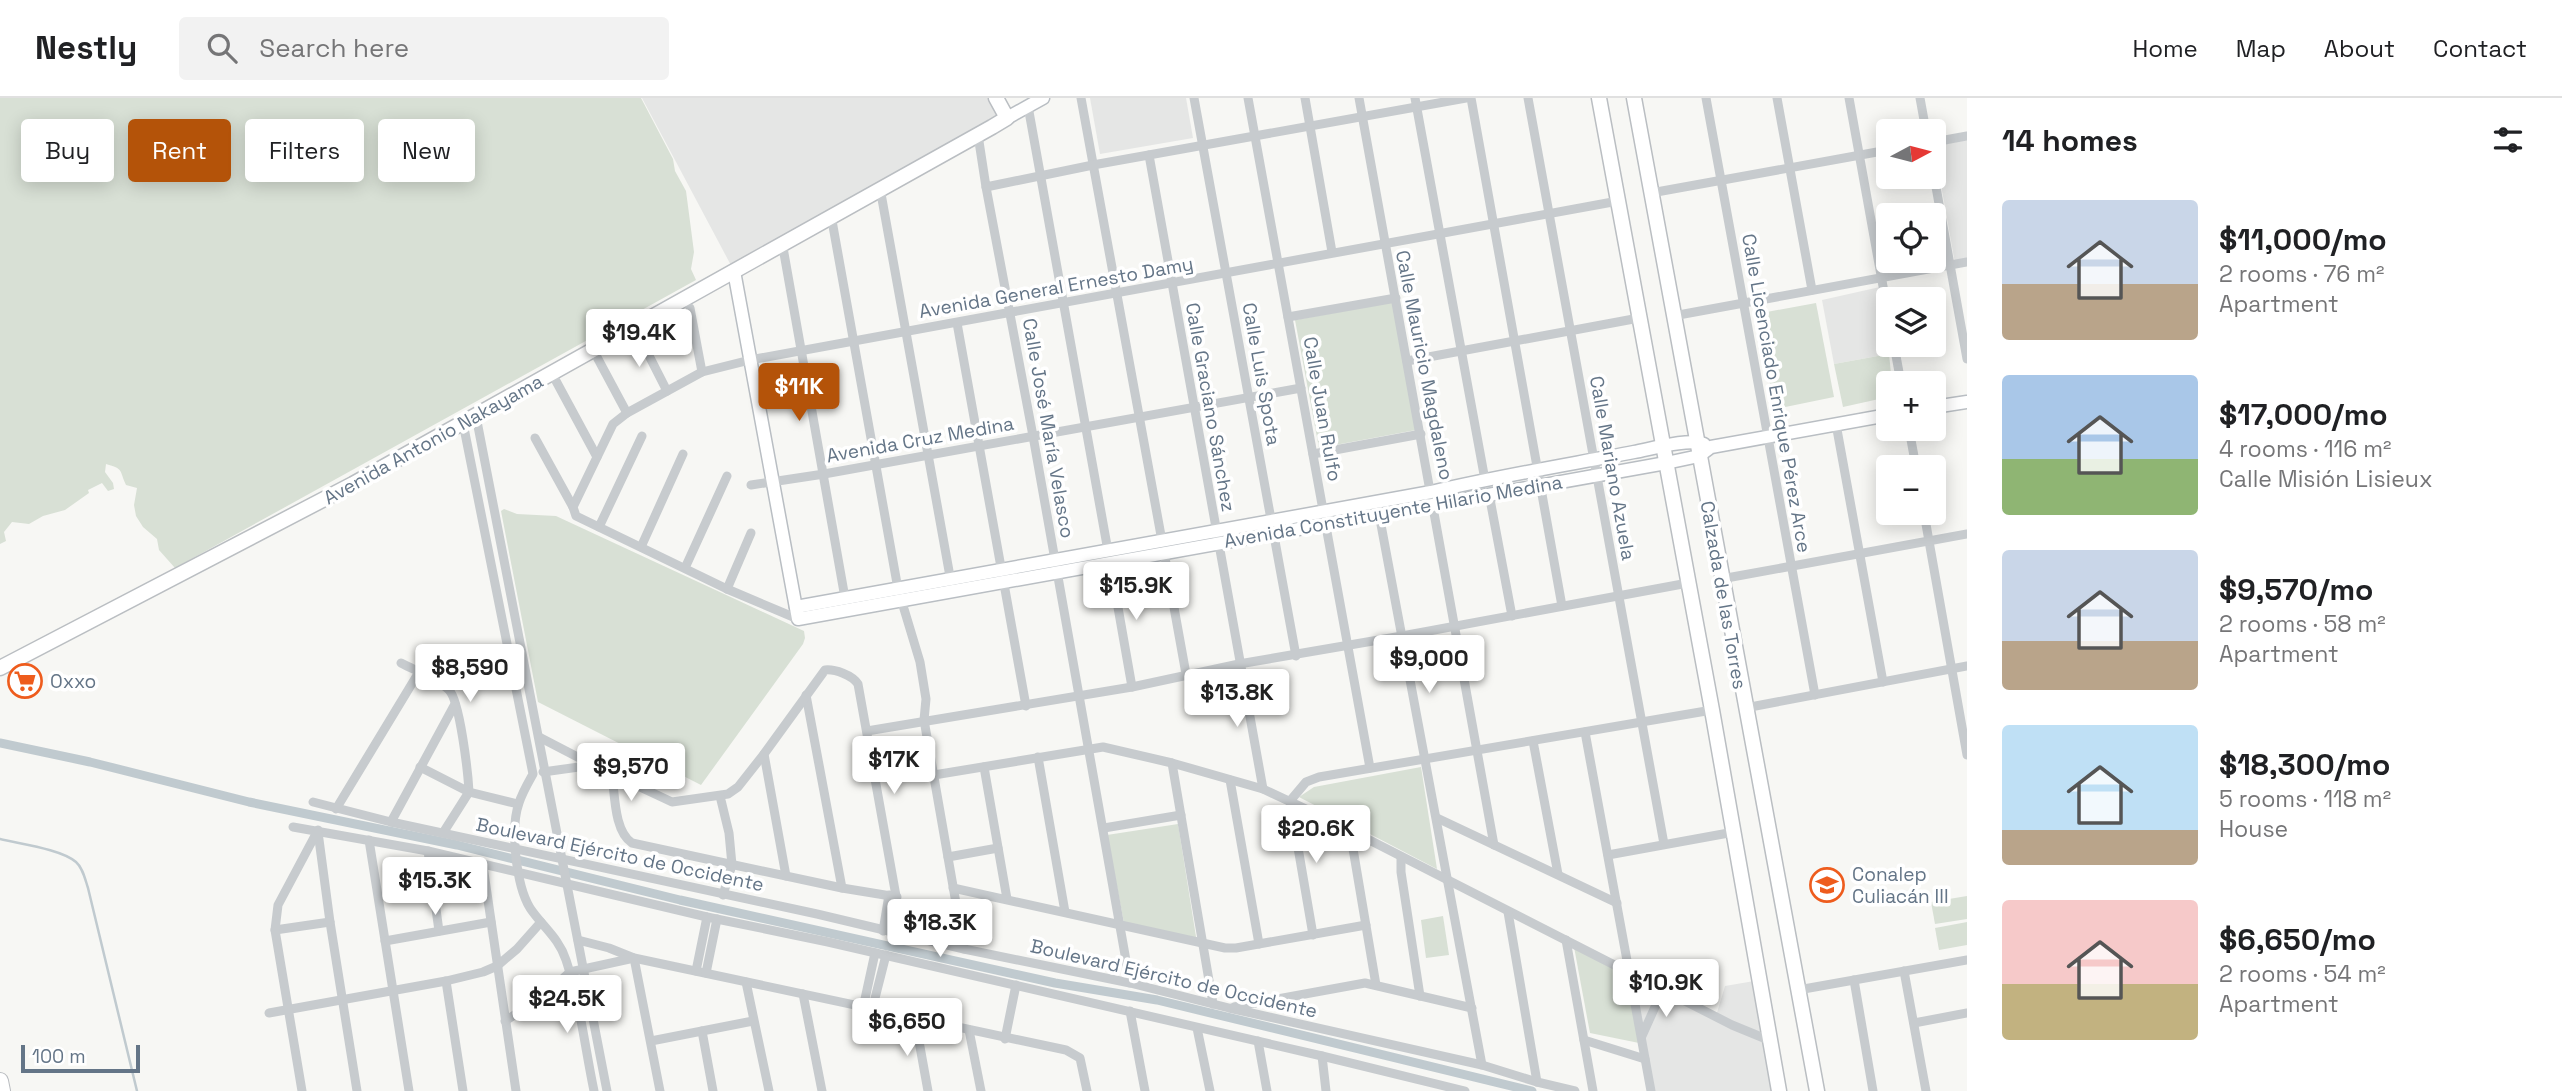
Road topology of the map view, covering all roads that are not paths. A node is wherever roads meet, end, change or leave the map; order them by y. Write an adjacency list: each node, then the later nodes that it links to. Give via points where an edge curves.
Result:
1 (996, 98): 19 (main road)
2 (1043, 98): 17 (street, Avenida Antonio Nakayama)
3 (1081, 98): 30 (street)
4 (1194, 98): 26 (street, Calle Luis Spota)
5 (1248, 98): 23 (street, Calle Juan Rulfo)
6 (1305, 98): 21 (street)
7 (1359, 98): 18 (street, Calle Mauricio Magdaleno)
8 (1469, 98): 16 (street); 41 (street)
9 (1528, 98): 40 (street, Calle Mariano Azuela)
10 (1599, 98): 38 (main road, Calzada de las Torres)
11 (1634, 98): 37 (main road, Calzada de las Torres)
12 (1706, 98): 33 (street, Calle Licenciado Enrique Pérez Arce)
13 (1777, 98): 31 (street)
14 (1849, 98): 29 (street)
15 (1920, 98): 20 (street)
16 (1416, 103): 18 (street); 42 (street)
17 (1028, 106): 19 (street, Avenida Antonio Nakayama); 32 (street)
18 (1362, 117): 21 (street); 44 (street, Calle Mauricio Magdaleno)
19 (1007, 118): 22 (main road, Avenida Antonio Nakayama)
20 (1924, 119)
21 (1310, 127): 23 (street); 45 (street)
22 (978, 135): 34 (street, Calle José María Velasco); 35 (main road, Avenida Antonio Nakayama)
23 (1255, 136): 26 (street); 47 (street, Calle Juan Rulfo)
24 (1967, 136): 25 (street)
25 (1946, 140)
26 (1202, 146): 28 (street); 50 (street, Calle Luis Spota)
27 (1876, 152): 29 (street)
28 (1149, 155): 30 (street); 52 (street, Calle Graciano Sánchez)
29 (1859, 155): 31 (street); 51 (street)
30 (1093, 165): 32 (street); 55 (street)
31 (1790, 168): 33 (street); 54 (street)
32 (1040, 175): 34 (street); 58 (street)
33 (1720, 180): 37 (street); 57 (street, Calle Licenciado Enrique Pérez Arce)
34 (986, 187): 60 (street, Calle José María Velasco)
35 (880, 188): 39 (main road, Avenida Antonio Nakayama); 66 (street)
36 (1936, 189): 48 (street)
37 (1651, 193): 61 (main road, Calzada de las Torres)
38 (1618, 201): 40 (street, Avenida General Ernesto Damy); 63 (main road, Calzada de las Torres)
39 (831, 215): 43 (main road, Avenida Antonio Nakayama); 69 (street)
40 (1549, 215): 41 (street, Avenida General Ernesto Damy); 65 (street, Calle Mariano Azuela)
41 (1494, 224): 42 (street, Avenida General Ernesto Damy); 68 (street)
42 (1439, 234): 44 (street, Avenida General Ernesto Damy); 71 (street)
43 (782, 242): 49 (main road, Avenida Antonio Nakayama); 70 (street)
44 (1385, 243): 45 (street, Avenida General Ernesto Damy); 56 (street, Calle Mauricio Magdaleno)
45 (1332, 253): 47 (street, Avenida General Ernesto Damy)
46 (1967, 261): 48 (street)
47 (1279, 262): 50 (street, Avenida General Ernesto Damy); 62 (street, Calle Juan Rulfo)
48 (1950, 265): 51 (street); 73 (street)
49 (734, 271): 74 (street); 87 (main road, Avenida Antonio Nakayama)
50 (1226, 273): 52 (street, Avenida General Ernesto Damy); 80 (street, Calle Luis Spota)
51 (1882, 277): 53 (street); 54 (street)
52 (1172, 284): 55 (street, Avenida General Ernesto Damy); 83 (street, Calle Graciano Sánchez)
53 (1884, 287)
54 (1812, 290): 57 (street)
55 (1117, 294): 58 (street, Avenida General Ernesto Damy); 85 (street)
56 (1395, 298): 62 (street); 75 (street, Calle Mauricio Magdaleno)
57 (1742, 303): 61 (street); 93 (street, Calle Licenciado Enrique Pérez Arce)
58 (1063, 304): 60 (street, Avenida General Ernesto Damy); 89 (street)
59 (690, 308): 76 (street)
60 (1011, 313): 64 (street, Avenida General Ernesto Damy); 92 (street, Calle José María Velasco)
61 (1673, 316): 97 (main road, Calzada de las Torres)
62 (1288, 317): 78 (street, Calle Juan Rulfo)
63 (1640, 318): 65 (street); 96 (main road, Calzada de las Torres)
64 (957, 323): 66 (street, Avenida General Ernesto Damy); 95 (street)
65 (1570, 331): 68 (street); 102 (street, Calle Mariano Azuela)
66 (907, 332): 69 (street, Avenida General Ernesto Damy); 100 (street)
67 (638, 334): 79 (street)
68 (1514, 341): 71 (street); 105 (street)
69 (854, 342): 70 (street, Avenida General Ernesto Damy); 104 (street)
70 (802, 351): 74 (street, Avenida General Ernesto Damy); 106 (street)
71 (1460, 351): 75 (street); 109 (street)
72 (597, 357): 84 (street)
73 (1967, 359)
74 (750, 360): 76 (street, Avenida General Ernesto Damy); 110 (street)
75 (1407, 361): 90 (street, Calle Mauricio Magdaleno)
76 (702, 372): 79 (street, Avenida General Ernesto Damy)
77 (556, 381): 101 (street)
78 (1301, 388): 80 (street, Avenida Cruz Medina); 99 (street, Calle Juan Rulfo)
79 (667, 391): 84 (street, Avenida General Ernesto Damy)
80 (1248, 398): 83 (street, Avenida Cruz Medina); 120 (street, Calle Luis Spota)
81 (1967, 402): 82 (street)
82 (1946, 405)
83 (1194, 407): 85 (street, Avenida Cruz Medina); 123 (street, Calle Graciano Sánchez)
84 (627, 413): 101 (street, Avenida General Ernesto Damy, via 613,424)
85 (1139, 417): 89 (street, Avenida Cruz Medina); 126 (street)
86 (1876, 417): 88 (street, Avenida Constituyente Hilario Medina)
87 (470, 419): 150 (main road, Avenida Antonio Nakayama); 167 (street); 181 (street)
88 (1836, 424): 93 (street, Avenida Constituyente Hilario Medina); 127 (street)
89 (1085, 427): 92 (street, Avenida Cruz Medina); 128 (street)
90 (1421, 434): 99 (street); 114 (street, Calle Mauricio Magdaleno)
91 (642, 436): 119 (street)
92 (1033, 436): 95 (street, Avenida Cruz Medina); 129 (street, Calle José María Velasco)
93 (1767, 437): 97 (street, Avenida Constituyente Hilario Medina); 130 (street, Calle Licenciado Enrique Pérez Arce)
94 (535, 438): 115 (street)
95 (979, 446): 100 (street, Avenida Cruz Medina); 132 (street)
96 (1663, 447): 97 (street, Avenida Constituyente Hilario Medina); 102 (street, Avenida Constituyente Hilario Medina); 103 (main road, Calzada de las Torres)
97 (1702, 448): 103 (street, Avenida Constituyente Hilario Medina); 133 (main road, Calzada de las Torres)
98 (683, 454): 125 (street)
99 (1313, 454): 117 (street, Calle Juan Rulfo)
100 (929, 456): 104 (street, Avenida Cruz Medina); 135 (street)
101 (597, 457): 115 (street, Avenida General Ernesto Damy)
102 (1594, 460): 105 (street, Avenida Constituyente Hilario Medina); 107 (street, Calle Mariano Azuela)
103 (1666, 463): 107 (street, Avenida Constituyente Hilario Medina); 134 (main road, Calzada de las Torres)
104 (876, 465): 106 (street, Avenida Cruz Medina); 137 (street)
105 (1538, 470): 109 (street, Avenida Constituyente Hilario Medina); 112 (street)
106 (824, 474): 110 (street, Avenida Cruz Medina); 139 (street)
107 (1597, 475): 112 (street, Avenida Constituyente Hilario Medina); 138 (street, Calle Mariano Azuela)
108 (727, 476): 131 (street)
109 (1485, 480): 114 (street, Avenida Constituyente Hilario Medina)
110 (773, 482): 111 (street, Avenida Cruz Medina); 141 (street)
111 (751, 485)
112 (1540, 485): 113 (street, Avenida Constituyente Hilario Medina); 140 (street)
113 (1489, 494): 114 (street, Avenida Constituyente Hilario Medina); 142 (street)
114 (1432, 498): 116 (street, Avenida Constituyente Hilario Medina); 117 (street, Avenida Constituyente Hilario Medina); 143 (street, Calle Mauricio Magdaleno)
115 (575, 511): 119 (street, Avenida Constituyente Hilario Medina)
116 (1380, 514): 117 (street, Avenida Constituyente Hilario Medina); 144 (street)
117 (1325, 518): 120 (street, Avenida Constituyente Hilario Medina); 145 (street, Calle Juan Rulfo)
118 (1926, 525): 124 (street)
119 (599, 527): 125 (street, Avenida Constituyente Hilario Medina)
120 (1273, 527): 123 (street, Avenida Constituyente Hilario Medina); 146 (street, Calle Luis Spota)
121 (751, 533): 136 (street)
122 (1967, 534): 124 (street)
123 (1217, 537): 126 (street, Avenida Constituyente Hilario Medina); 148 (street, Calle Graciano Sánchez)
124 (1929, 541): 127 (street); 151 (street)
125 (641, 547): 131 (street, Avenida Constituyente Hilario Medina)
126 (1163, 547): 128 (street, Avenida Constituyente Hilario Medina); 153 (street)
127 (1859, 554): 130 (street); 154 (street)
128 (1109, 557): 129 (street, Avenida Constituyente Hilario Medina); 155 (street)
129 (1056, 566): 132 (street, Avenida Constituyente Hilario Medina); 158 (street, Calle José María Velasco)
130 (1791, 566): 133 (street); 157 (street, Calle Licenciado Enrique Pérez Arce)
131 (685, 568): 136 (street, Avenida Constituyente Hilario Medina)
132 (1002, 576): 135 (street, Avenida Constituyente Hilario Medina); 160 (street)
133 (1721, 579): 161 (main road, Calzada de las Torres)
134 (1688, 583): 138 (street); 162 (main road, Calzada de las Torres)
135 (952, 585): 137 (street, Avenida Constituyente Hilario Medina)
136 (727, 589): 141 (street, Avenida Constituyente Hilario Medina, via 783,614)
137 (900, 594): 139 (street, Avenida Constituyente Hilario Medina); 141 (street, Avenida Constituyente Hilario Medina); 163 (street, via 920,662)
138 (1618, 595): 140 (street); 164 (street, Calle Mariano Azuela)
139 (845, 598): 141 (street, Avenida Constituyente Hilario Medina)
140 (1562, 606): 142 (street)
141 (797, 613)
142 (1512, 616): 143 (street)
143 (1455, 627): 144 (street); 170 (street, Calle Mauricio Magdaleno)
144 (1402, 636): 145 (street); 174 (street)
145 (1348, 646): 146 (street); 179 (street, Calle Juan Rulfo)
146 (1296, 656): 148 (street)
147 (401, 663): 152 (street)
148 (1240, 664): 153 (street); 185 (street, Calle Graciano Sánchez)
149 (1967, 666): 151 (street)
150 (0, 668)
151 (1952, 668): 154 (street); 172 (street)
152 (419, 672): 159 (street, via 448,689); 191 (street)
153 (1186, 674): 155 (street)
154 (1883, 682): 157 (street)
155 (1132, 687): 158 (street)
156 (806, 695): 165 (street, via 825,670 852,678 858,684); 171 (street); 218 (street)
157 (1815, 695): 161 (street)
158 (1080, 696): 160 (street); 169 (street, Calle José María Velasco)
159 (455, 704): 177 (street); 186 (street)
160 (1026, 706): 163 (street)
161 (1745, 708): 262 (main road, Calzada de las Torres)
162 (1712, 710): 164 (street); 199 (main road, Calzada de las Torres)
163 (924, 720): 165 (street); 183 (street)
164 (1642, 722): 166 (street); 202 (street, Calle Mariano Azuela)
165 (867, 731): 221 (street)
166 (1585, 732): 168 (street); 207 (street)
167 (539, 737): 176 (street); 180 (street)
168 (1533, 741): 170 (street); 214 (street)
169 (1089, 748): 173 (street); 175 (street, via 1115,749); 196 (street, Calle José María Velasco)
170 (1478, 750): 174 (street); 203 (street, Calle Mauricio Magdaleno)
171 (764, 754): 187 (street, via 738,787); 215 (street)
172 (1967, 755)
173 (1038, 757): 178 (street); 224 (street)
174 (1426, 759): 179 (street); 193 (street)
175 (1172, 763): 184 (street); 192 (street)
176 (593, 765): 180 (street); 182 (street)
177 (420, 767): 186 (street); 194 (street)
178 (984, 767): 183 (street); 204 (street)
179 (1370, 768): 188 (street, via 1306,782)
180 (546, 771): 181 (street); 210 (street)
181 (533, 774): 190 (street)
182 (612, 775): 187 (street, via 672,802); 211 (street, via 625,838)
183 (933, 775): 208 (street)
184 (1230, 780): 185 (street); 241 (street)
185 (1263, 789): 188 (street)
186 (469, 792): 190 (street); 200 (street)
187 (720, 796): 211 (street)
188 (1290, 801): 198 (street); 236 (street)
189 (313, 802): 191 (street, Boulevard Ejército de Occidente)
190 (519, 804): 206 (street)
191 (337, 809): 194 (street, Boulevard Ejército de Occidente)
192 (1181, 816): 196 (street); 240 (street)
193 (1437, 818): 203 (street); 217 (street)
194 (391, 822): 200 (street, Boulevard Ejército de Occidente)
195 (293, 827): 197 (street, Boulevard Ejército de Occidente)
196 (1104, 828): 230 (street, Calle José María Velasco)
197 (318, 830): 201 (street, Boulevard Ejército de Occidente); 227 (street); 232 (street, via 278,905)
198 (1350, 831): 209 (street); 231 (street)
199 (1734, 832): 202 (street); 286 (main road, Calzada de las Torres)
200 (443, 833): 206 (street, Boulevard Ejército de Occidente)
201 (369, 840): 205 (street, Boulevard Ejército de Occidente); 239 (street)
202 (1664, 844): 207 (street)
203 (1494, 845): 214 (street)
204 (998, 848): 208 (street); 222 (street)
205 (428, 851): 212 (street, Boulevard Ejército de Occidente); 233 (street)
206 (517, 852): 210 (street, Boulevard Ejército de Occidente); 213 (street)
207 (1608, 855): 223 (street)
208 (948, 857): 219 (street)
209 (1401, 857): 217 (street); 264 (street)
210 (564, 862): 216 (street); 220 (street, Boulevard Ejército de Occidente)
211 (732, 865): 215 (street); 220 (street)
212 (483, 866): 213 (street, Boulevard Ejército de Occidente); 228 (street)
213 (519, 871): 216 (street, Boulevard Ejército de Occidente); 229 (street, via 530,907)
214 (1558, 874): 223 (street)
215 (786, 876): 218 (street)
216 (567, 882): 226 (street, Boulevard Ejército de Occidente); 237 (street)
217 (1448, 882): 225 (street); 268 (street)
218 (842, 888): 221 (street)
219 (953, 888): 222 (street); 242 (street)
220 (723, 895): 234 (street, Boulevard Ejército de Occidente)
221 (893, 896): 234 (street); 235 (street)
222 (1007, 899): 224 (street)
223 (1617, 903): 252 (street)
224 (1065, 912): 230 (street)
225 (1508, 912): 238 (street); 291 (street)
226 (712, 918): 243 (street, Boulevard Ejército de Occidente); 249 (street); 253 (street)
227 (330, 922): 232 (street); 265 (street)
228 (491, 922): 233 (street); 247 (street)
229 (541, 922): 247 (street); 251 (street, via 561,947)
230 (1121, 925): 240 (street); 257 (street, Calle José María Velasco)
231 (1366, 926): 236 (street); 259 (street)
232 (275, 930): 269 (street)
233 (439, 931): 239 (street)
234 (883, 931): 235 (street, Boulevard Ejército de Occidente)
235 (903, 935): 242 (street, Boulevard Ejército de Occidente)
236 (1313, 935): 241 (street)
237 (578, 940): 245 (street); 248 (street)
238 (1566, 940): 252 (street); 283 (street)
239 (385, 941): 261 (street)
240 (1203, 943): 241 (street, via 1236,948); 266 (street)
241 (1259, 944)
242 (964, 949): 257 (street, Boulevard Ejército de Occidente)
243 (875, 953): 244 (street, Boulevard Ejército de Occidente); 270 (street)
244 (886, 955): 258 (street, Boulevard Ejército de Occidente); 270 (street)
245 (634, 958): 248 (street); 249 (street); 284 (street)
246 (1967, 960): 250 (street)
247 (497, 966): 255 (street); 276 (street)
248 (584, 969): 251 (street); 299 (street)
249 (695, 971): 253 (street)
250 (1904, 971): 254 (street); 277 (street)
251 (570, 972): 276 (street); 298 (street)
252 (1629, 972): 260 (street); 281 (street)
253 (706, 973): 256 (street)
254 (1854, 980): 262 (street); 317 (street)
255 (446, 981): 261 (street); 296 (street)
256 (746, 982): 263 (street); 275 (street)
257 (1130, 984): 266 (street, Boulevard Ejército de Occidente)
258 (1016, 985): 271 (street, Boulevard Ejército de Occidente); 282 (street)
259 (1376, 985): 264 (street); 267 (street, via 1355,984)
260 (1663, 989): 281 (street); 286 (street)
261 (394, 990): 265 (street); 295 (street)
262 (1798, 990): 316 (main road, Calzada de las Torres)
263 (803, 994): 270 (street); 303 (street)
264 (1420, 996): 268 (street)
265 (342, 999): 269 (street); 294 (street)
266 (1213, 1004): 267 (street, Boulevard Ejército de Occidente)
267 (1228, 1008): 289 (street, Boulevard Ejército de Occidente)
268 (1472, 1008): 289 (street)
269 (289, 1009): 272 (street); 293 (street)
270 (867, 1009): 274 (street)
271 (1130, 1011): 278 (street, Boulevard Ejército de Occidente); 307 (street)
272 (269, 1013)
273 (1967, 1015): 277 (street)
274 (915, 1019): 279 (street); 304 (street)
275 (754, 1020): 280 (street); 302 (street)
276 (505, 1021): 297 (street)
277 (1914, 1023): 318 (street)
278 (1198, 1028): 285 (street, Boulevard Ejército de Occidente); 308 (street)
279 (969, 1030): 282 (street); 305 (street)
280 (702, 1031): 284 (street); 301 (street)
281 (1641, 1038): 288 (street)
282 (1005, 1039): 306 (street, via 1074,1053 1080,1058)
283 (1584, 1040): 288 (street); 313 (street)
284 (651, 1041): 300 (street)
285 (1258, 1041): 287 (street, Boulevard Ejército de Occidente); 309 (street)
286 (1771, 1041): 315 (main road, Calzada de las Torres)
287 (1322, 1055): 310 (street); 311 (street, Boulevard Ejército de Occidente)
288 (1645, 1059): 314 (street)
289 (1482, 1065): 291 (street, Boulevard Ejército de Occidente)
290 (0, 1081): 292 (highway)
291 (1537, 1082): 312 (street, Boulevard Ejército de Occidente)
292 (2, 1091)
293 (302, 1091)
294 (357, 1091)
295 (409, 1091)
296 (463, 1091)
297 (516, 1091)
298 (594, 1091)
299 (607, 1091)
300 (660, 1091)
301 (713, 1091)
302 (769, 1091)
303 (822, 1091)
304 (928, 1091)
305 (981, 1091)
306 (1087, 1091)
307 (1145, 1091)
308 (1210, 1091)
309 (1266, 1091)
310 (1326, 1091)
311 (1465, 1091)
312 (1575, 1091)
313 (1593, 1091)
314 (1651, 1091)
315 (1779, 1091)
316 (1817, 1091)
317 (1873, 1091)
318 (1926, 1091)

